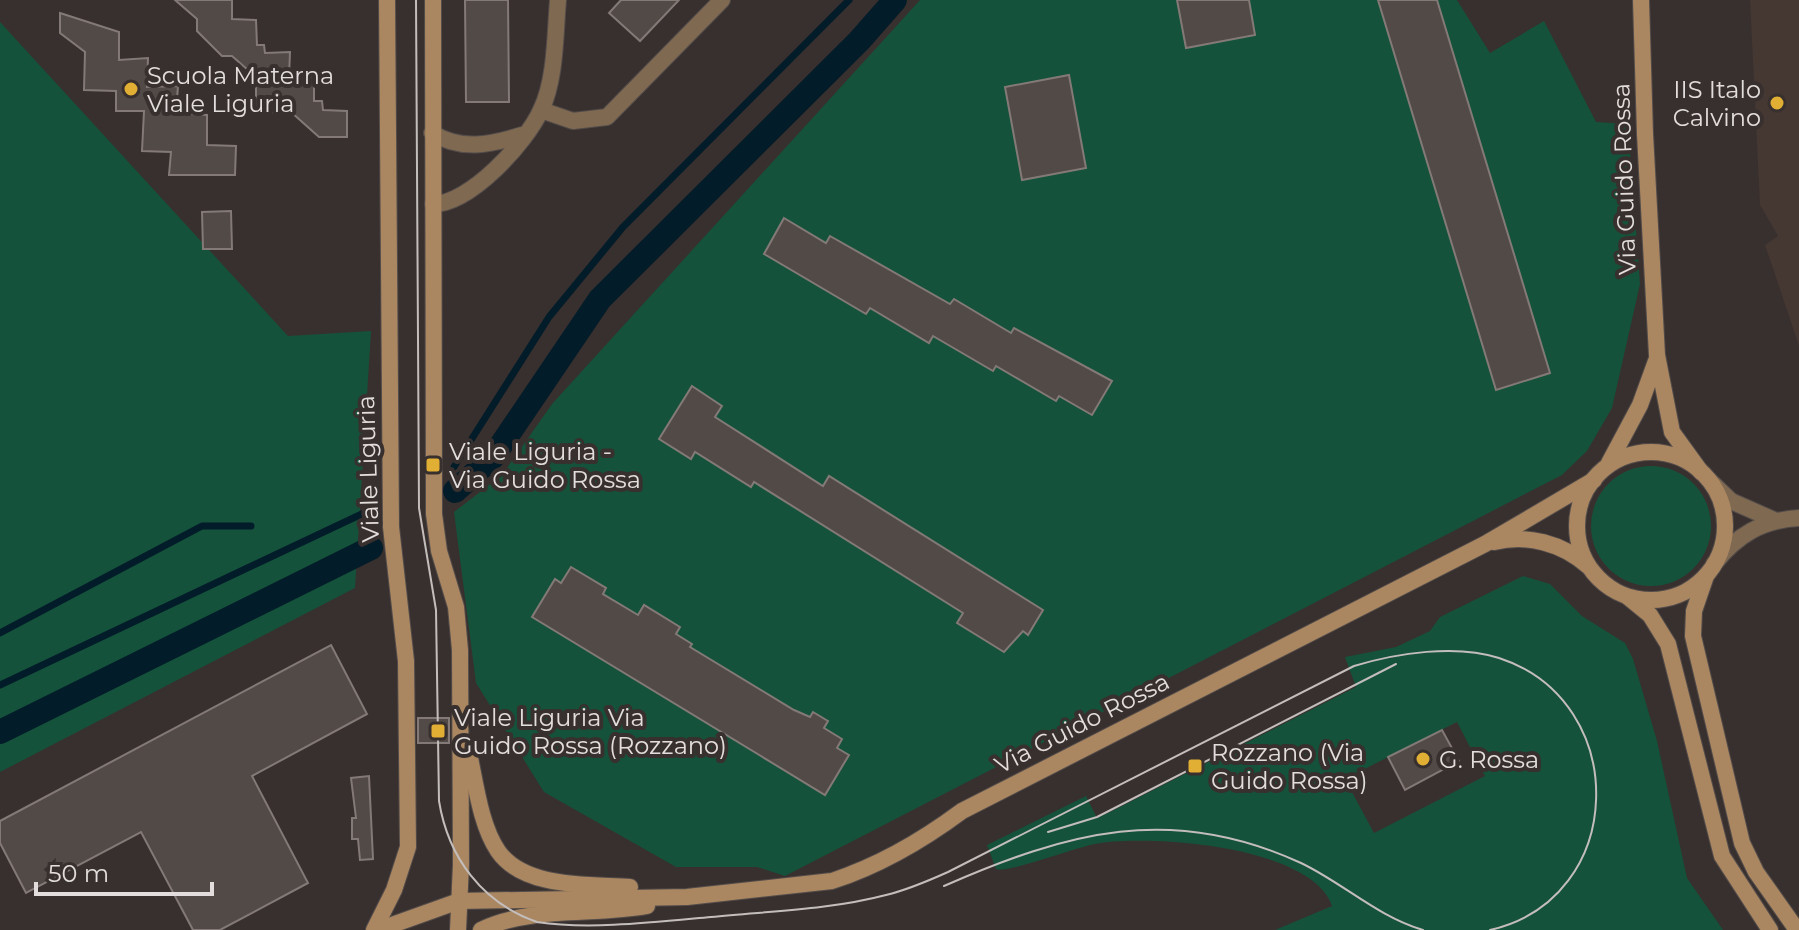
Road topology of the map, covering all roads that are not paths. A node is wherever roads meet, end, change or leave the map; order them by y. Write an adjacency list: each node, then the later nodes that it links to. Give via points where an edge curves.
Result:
1 (387, 0): 22 (street, Viale Liguria, via 391,527 406,661 408,847)
2 (433, 0): 7 (street)
3 (558, 0): 6 (street)
4 (722, 0): 6 (street, via 607,117 573,121)
5 (1641, 0): 10 (street, Via Guido Rossa)
6 (541, 110): 8 (street)
7 (432, 133): 8 (street, via 450,144 473,145); 9 (street)
8 (524, 135): 9 (street, via 480,186 447,204)
9 (433, 204): 19 (street, via 434,514 458,620)
10 (1657, 355): 11 (street, Via Guido Rossa, via 1635,416); 12 (street, Via Guido Rossa, via 1672,432)
11 (1597, 476): 12 (street, via 1624,457 1651,452 1678,457); 15 (street, Via Guido Rossa); 17 (street, via 1583,497 1578,521 1580,546)
12 (1705, 476): 14 (street, via 1731,501); 16 (street, via 1720,500 1724,521 1724,538)
13 (1799, 518): 14 (street)
14 (1774, 520): 16 (street, via 1741,537)
15 (1485, 544): 17 (street, Via Guido Rossa, via 1540,541 1569,552); 20 (street, Via Guido Rossa, via 962,811 932,833 853,874 832,881)
16 (1711, 568): 18 (street, via 1687,590 1664,598 1639,599); 26 (street, via 1694,611 1693,636 1734,811 1749,858)
17 (1594, 572): 18 (street)
18 (1616, 591): 25 (street, via 1643,608 1668,644 1722,856)
19 (460, 716): 20 (street, Via Guido Rossa, via 487,825 497,850 512,865 563,882); 21 (street)
20 (687, 897): 21 (street, Via Guido Rossa); 24 (street, Via Guido Rossa)
21 (459, 901): 22 (street, Via Guido Rossa); 23 (street)
22 (376, 930)
23 (458, 930)
24 (481, 930)
25 (1770, 930)
26 (1797, 930)

